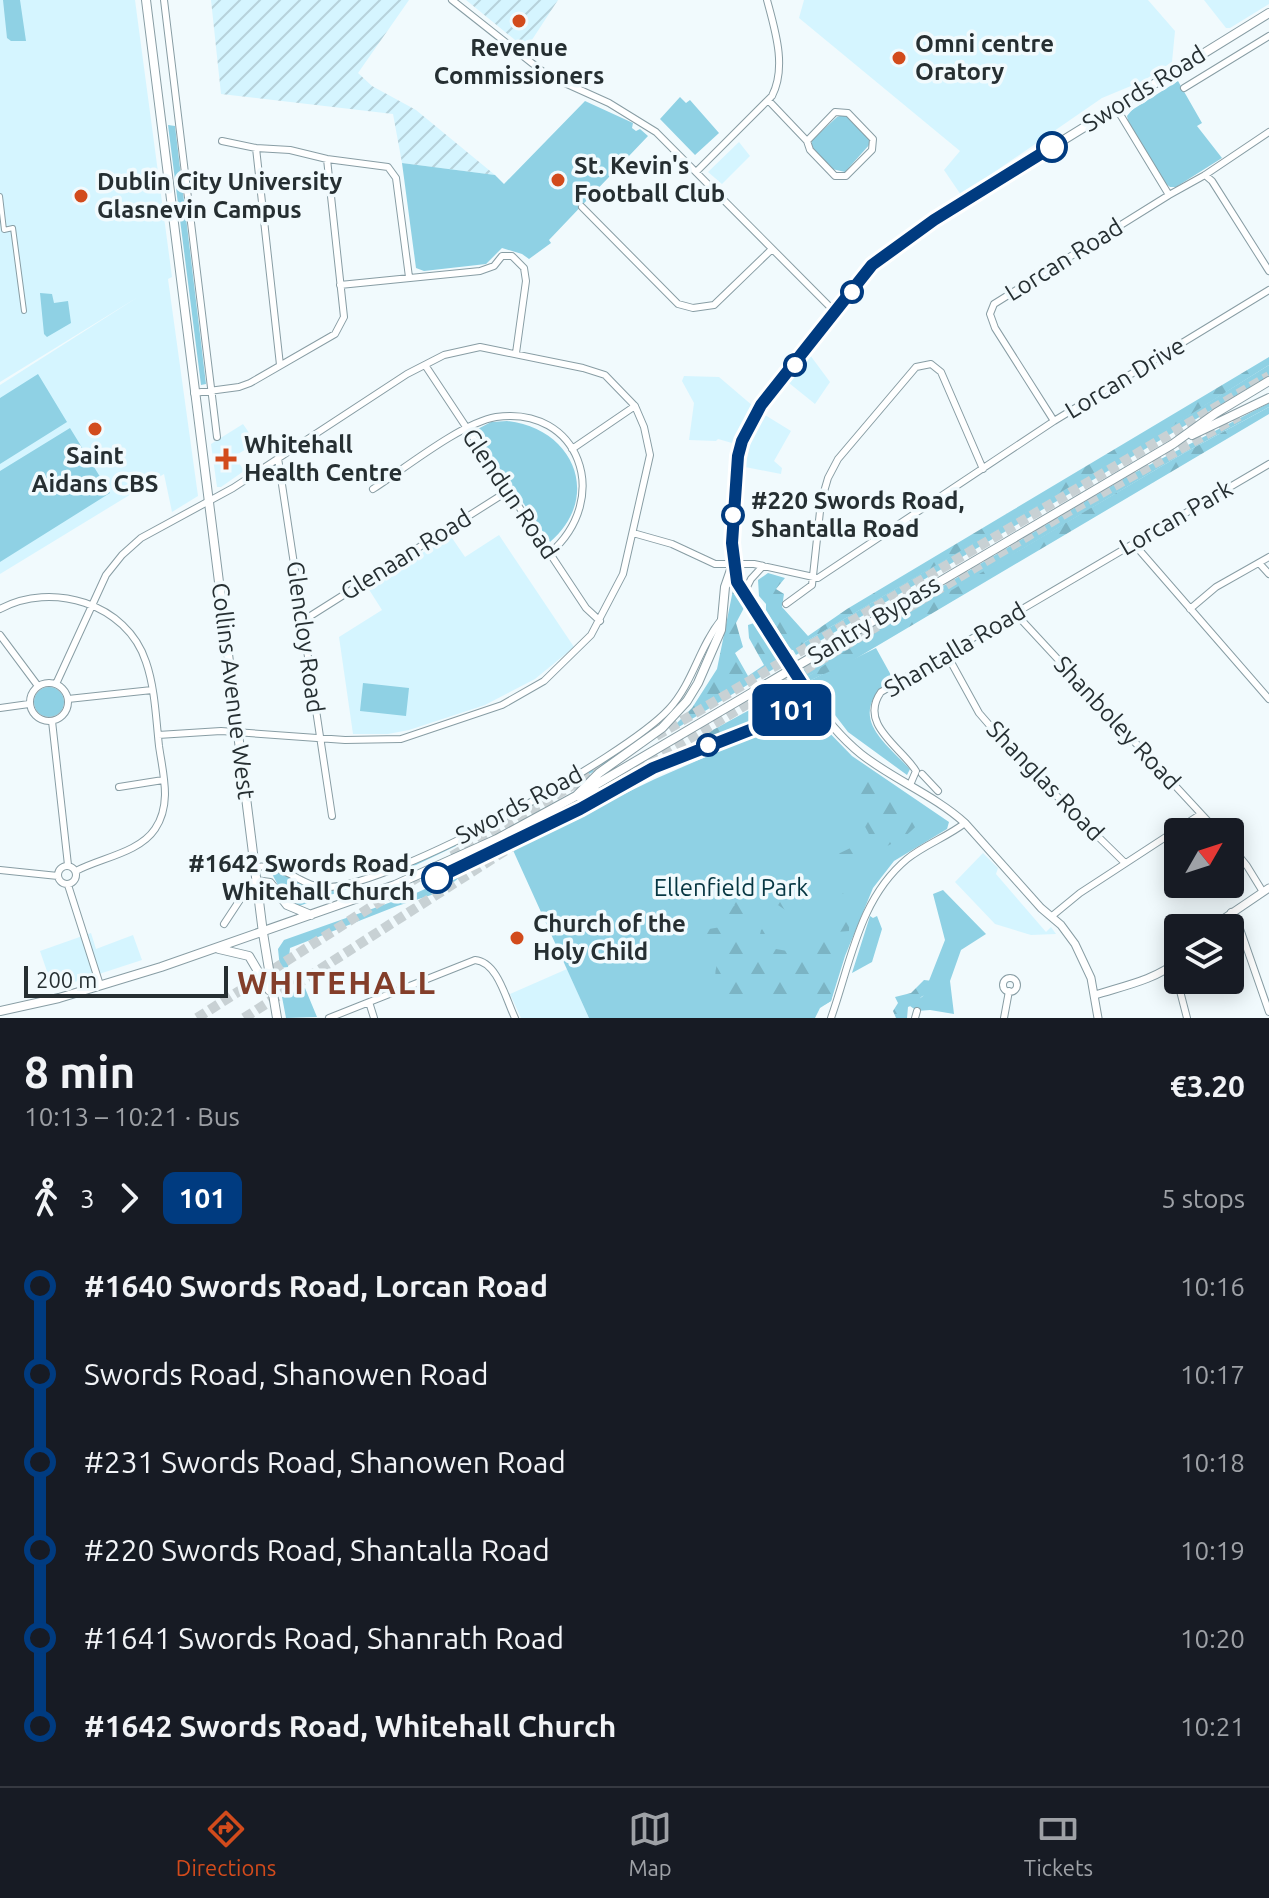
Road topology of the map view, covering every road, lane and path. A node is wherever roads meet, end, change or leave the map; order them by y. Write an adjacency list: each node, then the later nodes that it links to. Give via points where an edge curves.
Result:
1 (146, 0): 32 (main road, Collins Avenue West)
2 (164, 0): 31 (street)
3 (452, 0): 15 (street, via 547,75 643,122)
4 (767, 0): 8 (street, via 780,74)
5 (1269, 13): 9 (main road, Swords Road)
6 (1269, 36): 7 (street)
7 (1184, 88)
8 (768, 100): 12 (street); 15 (street)
9 (1115, 106): 17 (street); 26 (main road, Swords Road, via 882,257)
10 (1269, 132): 16 (street, Lorcan Road)
11 (222, 141): 13 (street)
12 (807, 141): 12 (street, via 841,178 872,150 873,139 848,113 835,112)
13 (256, 148): 14 (street); 28 (street)
14 (327, 159): 22 (street, via 394,171); 23 (street)
15 (696, 172): 20 (street)
16 (1205, 175): 17 (street, Lorcan Road); 21 (street)
17 (1169, 195): 35 (street, Lorcan Road, via 991,308 995,328)
18 (0, 196): 25 (street, via 4,230 13,228)
19 (582, 207): 20 (street, via 678,304 693,308 714,305)
20 (772, 249): 26 (street)
21 (1269, 271)
22 (409, 277): 23 (street); 27 (street, via 480,271 502,256 512,256 524,268 526,281)
23 (340, 285): 28 (street, via 344,317 335,334)
24 (1269, 290): 35 (street, Lorcan Drive)
25 (24, 311)
26 (836, 313): 51 (main road, Swords Road, via 761,405 742,441)
27 (516, 353): 29 (street, via 467,348); 34 (street, via 605,375)
28 (280, 365): 31 (street, via 239,387)
29 (425, 365): 36 (street, Glendun Road); 40 (street)
30 (1269, 381): 38 (main road, Santry Bypass)
31 (212, 392): 32 (street); 37 (street)
32 (194, 393): 45 (main road, Collins Avenue West)
33 (1269, 398): 38 (main road, Santry Bypass)
34 (635, 406): 39 (street); 46 (street, via 650,455)
35 (1054, 421): 42 (street, Lorcan Drive)
36 (466, 429): 39 (street, via 484,420 525,418 547,426); 43 (street); 44 (street, Glendun Road)
37 (217, 437)
38 (1173, 444): 87 (main road, Santry Bypass)
39 (572, 449): 48 (street, via 583,478 582,502 572,531)
40 (278, 458): 45 (street); 63 (street, Glencloy Road)
41 (1269, 464): 47 (street, Lorcan Park)
42 (983, 469): 55 (street, Lorcan Drive); 55 (street, via 941,372 931,364 916,367 828,478)
43 (373, 489)
44 (508, 491): 48 (street, Glendun Road); 63 (street, Glenaan Road)
45 (210, 501): 57 (street, via 154,530 122,555); 78 (main road, Collins Avenue West)
46 (633, 533): 51 (street, via 715,564); 64 (street, via 623,574)
47 (1134, 544): 53 (street, Lorcan Park); 60 (street)
48 (550, 553): 64 (street, Glendun Road)
49 (1269, 557): 50 (street)
50 (1259, 563): 54 (street); 60 (street)
51 (733, 564): 52 (street); 56 (main road); 62 (main road, Swords Road, via 725,587)
52 (763, 566): 55 (street); 56 (street)
53 (1082, 573): 61 (street, Shantalla Road)
54 (1269, 574)
55 (813, 578): 58 (street, Lorcan Drive, via 812,585)
56 (745, 591): 70 (main road, bridge)
57 (91, 604): 59 (street, via 65,597 34,598); 67 (street); 69 (street, via 133,637)
58 (786, 604)
59 (0, 609)
60 (1190, 609): 72 (street)
61 (1015, 613): 66 (street, Shantalla Road); 89 (street, Shanboley Road)
62 (724, 618): 87 (main road, Swords Road, via 687,701 662,728); 96 (street, Swords Road, via 686,686 656,722 536,798 440,847 354,882 316,886 281,868)
63 (304, 620): 80 (street, Glencloy Road)
64 (600, 621): 80 (street, via 556,672 502,705 401,739)
65 (0, 635): 68 (street)
66 (946, 653): 83 (street, Shantalla Road, via 886,688 875,702 875,722 916,771); 94 (street, Shanglas Road, via 979,713 1007,746)
67 (56, 684): 68 (street); 71 (street)
68 (38, 686): 73 (street)
69 (152, 690): 71 (street); 79 (street)
70 (808, 693): 75 (main road, Swords Road); 76 (street)
71 (68, 699): 77 (street, via 66,711)
72 (1269, 699)
73 (29, 704): 74 (street); 77 (street, via 35,716)
74 (0, 708)
75 (793, 709): 76 (main road); 87 (main road, Swords Road, via 609,789)
76 (826, 719): 83 (street, via 862,754)
77 (52, 721): 95 (street)
78 (238, 732): 79 (street); 80 (street); 96 (main road, Collins Avenue West)
79 (158, 735): 82 (street)
80 (320, 739): 90 (street, Glencloy Road)
81 (922, 774): 85 (street)
82 (163, 780): 84 (street); 98 (street, via 164,806 146,840)
83 (910, 785): 86 (street)
84 (119, 787)
85 (937, 790): 86 (street); 88 (street, via 945,798)
86 (926, 795): 88 (street)
87 (576, 796): 105 (main road, Swords Road, via 458,857)
88 (940, 805): 92 (street)
89 (1201, 814): 91 (street, Shanboley Road); 94 (street)
90 (332, 816)
91 (1205, 818)
92 (965, 823): 106 (street); 123 (street, via 909,857 879,889 856,937)
93 (1244, 862): 102 (street)
94 (1125, 863): 106 (street)
95 (68, 865): 98 (street); 99 (street)
96 (255, 867): 100 (main road, Collins Avenue West)
97 (0, 870): 99 (street)
98 (76, 871): 101 (street)
99 (58, 876): 101 (street)
100 (256, 881): 105 (main road, via 270,883 294,909); 107 (street); 108 (main road, Collins Avenue West)
101 (68, 885): 111 (street)
102 (1266, 890): 103 (street)
103 (1231, 912): 104 (street); 118 (street)
104 (1228, 914)
105 (313, 915): 108 (main road, Swords Road)
106 (1052, 916): 114 (street, via 1075,944)
107 (224, 924)
108 (263, 933): 109 (main road, Swords Road); 115 (main road, Collins Avenue West)
109 (215, 949): 111 (main road, Swords Road); 115 (main road, via 249,956)
110 (1164, 970): 114 (street)
111 (100, 985): 117 (main road, Swords Road)
112 (1009, 991): 124 (street)
113 (1181, 994): 126 (street)
114 (1095, 995): 125 (street)
115 (272, 998): 119 (main road)
116 (369, 1002): 120 (street); 121 (street); 122 (street, via 465,962 482,961 494,972)
117 (0, 1011)
118 (1269, 1012)
119 (277, 1018)
120 (329, 1018)
121 (374, 1018)
122 (515, 1018)
123 (831, 1018)
124 (1004, 1018)
125 (1098, 1018)
126 (1187, 1018)

